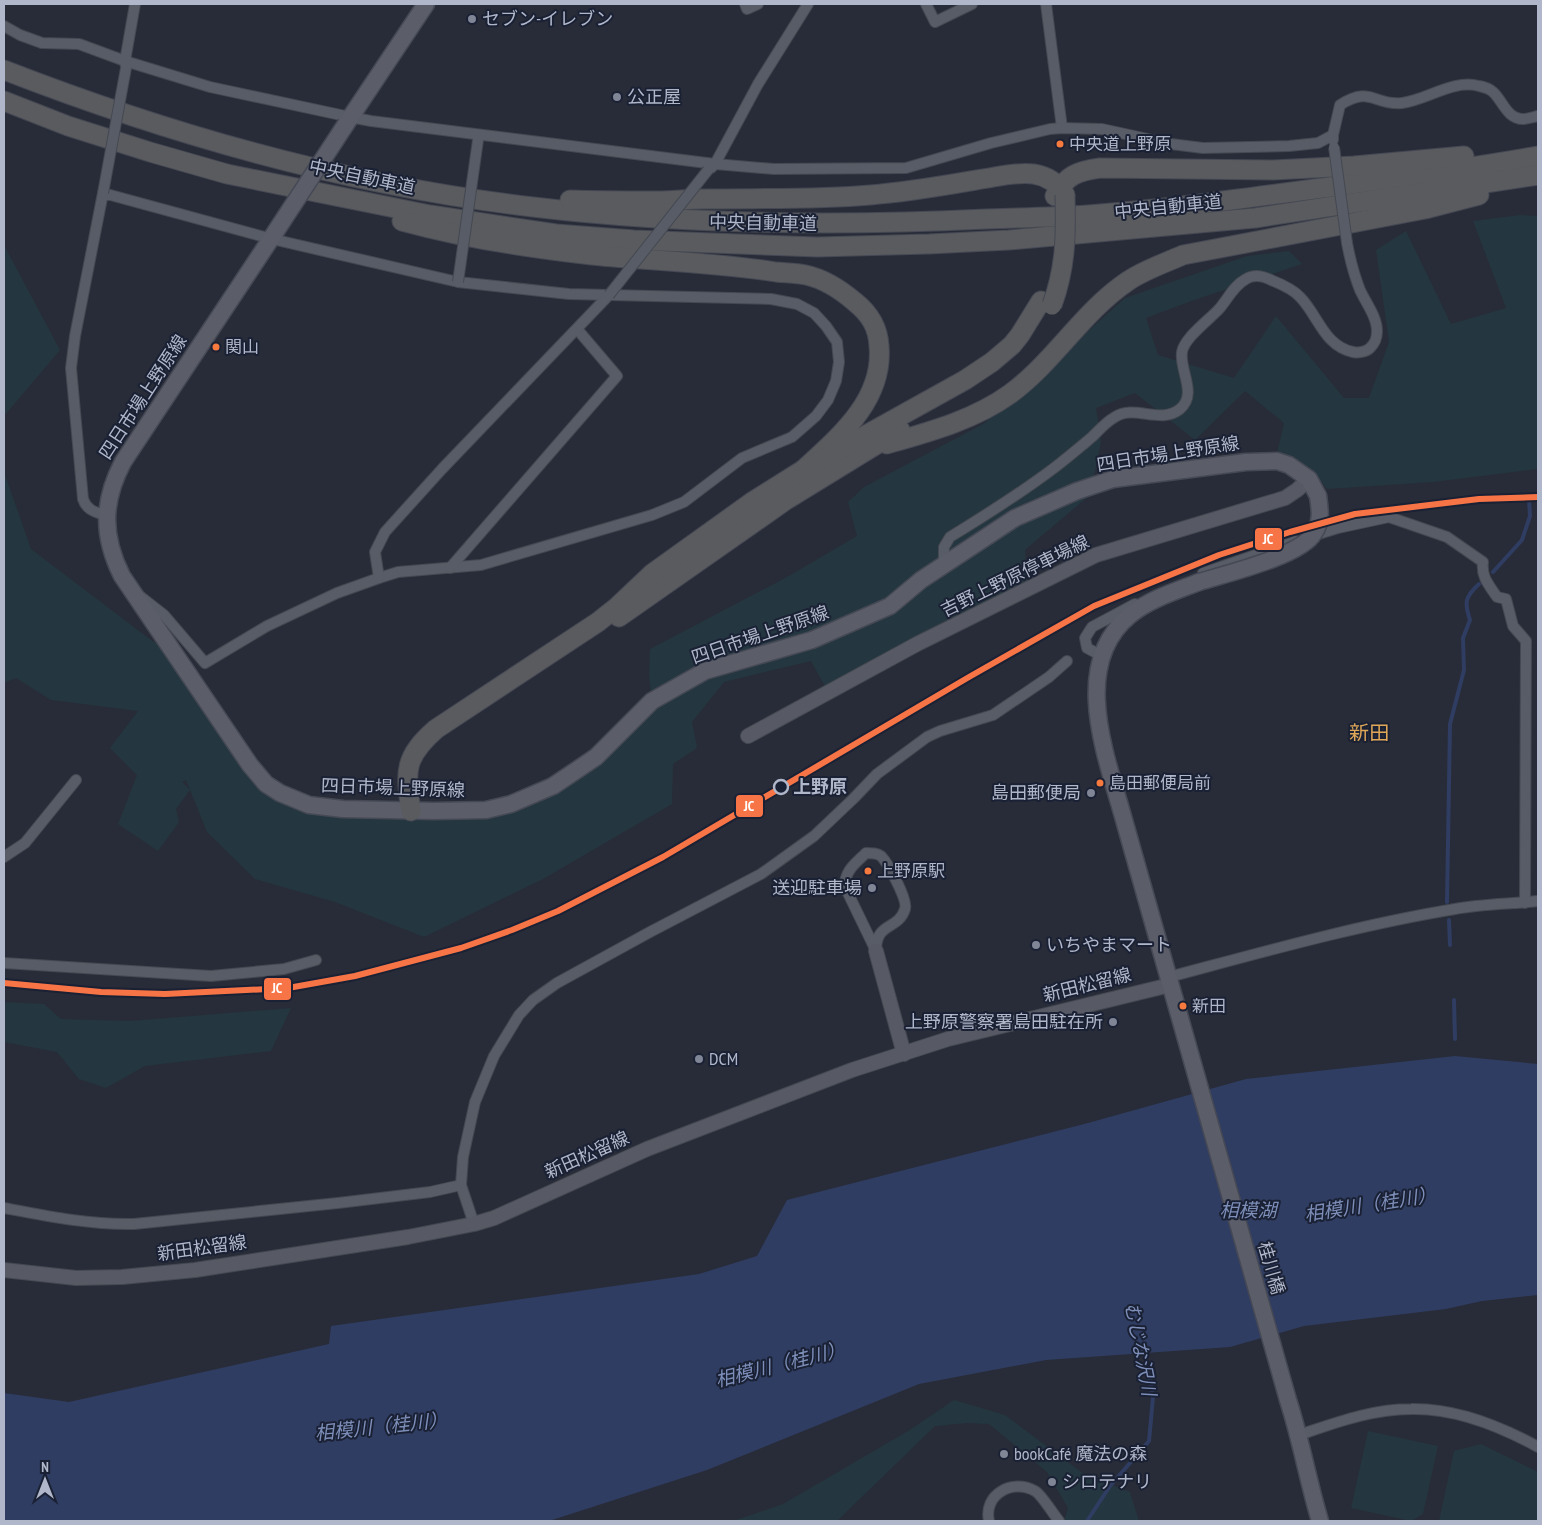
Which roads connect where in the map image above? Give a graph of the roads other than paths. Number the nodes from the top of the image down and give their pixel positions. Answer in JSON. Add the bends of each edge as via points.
{"nodes":[{"id":1,"x":136,"y":4,"type":"edge"},
{"id":2,"x":426,"y":4,"type":"edge"},
{"id":3,"x":745,"y":4,"type":"edge"},
{"id":4,"x":758,"y":4,"type":"edge"},
{"id":5,"x":808,"y":4,"type":"edge"},
{"id":6,"x":926,"y":4,"type":"edge"},
{"id":7,"x":972,"y":4,"type":"edge"},
{"id":8,"x":1046,"y":4,"type":"edge"},
{"id":9,"x":4,"y":26,"type":"edge"},
{"id":10,"x":125,"y":65,"type":"junction"},
{"id":11,"x":4,"y":70,"type":"edge"},
{"id":12,"x":4,"y":101,"type":"edge"},
{"id":13,"x":1538,"y":116,"type":"edge"},
{"id":14,"x":348,"y":120,"type":"junction"},
{"id":15,"x":1062,"y":128,"type":"junction"},
{"id":16,"x":1333,"y":135,"type":"junction"},
{"id":17,"x":479,"y":137,"type":"junction"},
{"id":18,"x":1538,"y":146,"type":"edge"},
{"id":19,"x":1538,"y":156,"type":"edge"},
{"id":20,"x":712,"y":167,"type":"junction"},
{"id":21,"x":227,"y":174,"type":"junction"},
{"id":22,"x":1538,"y":175,"type":"edge"},
{"id":23,"x":1538,"y":180,"type":"edge"},
{"id":24,"x":103,"y":193,"type":"junction"},
{"id":25,"x":1060,"y":193,"type":"junction"},
{"id":26,"x":446,"y":194,"type":"junction"},
{"id":27,"x":274,"y":235,"type":"junction"},
{"id":28,"x":458,"y":282,"type":"junction"},
{"id":29,"x":609,"y":295,"type":"junction"},
{"id":30,"x":1047,"y":303,"type":"junction"},
{"id":31,"x":577,"y":329,"type":"junction"},
{"id":32,"x":864,"y":452,"type":"junction"},
{"id":33,"x":803,"y":470,"type":"junction"},
{"id":34,"x":1309,"y":479,"type":"junction"},
{"id":35,"x":107,"y":516,"type":"junction"},
{"id":36,"x":944,"y":565,"type":"junction"},
{"id":37,"x":450,"y":568,"type":"junction"},
{"id":38,"x":379,"y":578,"type":"junction"},
{"id":39,"x":131,"y":588,"type":"junction"},
{"id":40,"x":1102,"y":656,"type":"junction"},
{"id":41,"x":1067,"y":661,"type":"dead end"},
{"id":42,"x":748,"y":736,"type":"dead end"},
{"id":43,"x":76,"y":780,"type":"dead end"},
{"id":44,"x":411,"y":811,"type":"junction"},
{"id":45,"x":4,"y":857,"type":"edge"},
{"id":46,"x":1538,"y":901,"type":"edge"},
{"id":47,"x":1525,"y":903,"type":"junction"},
{"id":48,"x":876,"y":951,"type":"junction"},
{"id":49,"x":316,"y":960,"type":"dead end"},
{"id":50,"x":4,"y":963,"type":"edge"},
{"id":51,"x":1170,"y":981,"type":"junction"},
{"id":52,"x":1184,"y":1032,"type":"joint"},
{"id":53,"x":904,"y":1054,"type":"junction"},
{"id":54,"x":461,"y":1185,"type":"junction"},
{"id":55,"x":4,"y":1208,"type":"edge"},
{"id":56,"x":474,"y":1224,"type":"junction"},
{"id":57,"x":4,"y":1270,"type":"edge"},
{"id":58,"x":1299,"y":1435,"type":"junction"},
{"id":59,"x":1538,"y":1447,"type":"edge"},
{"id":60,"x":989,"y":1521,"type":"edge"},
{"id":61,"x":1059,"y":1521,"type":"edge"},
{"id":62,"x":1320,"y":1521,"type":"edge"}],
"edges":[{"from":1,"to":10,"type":"street"},
{"from":2,"to":14,"type":"main road","name":"四日市場上野原線"},
{"from":3,"to":4,"type":"street","via":[[747,9]]},
{"from":5,"to":20,"type":"street"},
{"from":6,"to":7,"type":"street","via":[[935,22]]},
{"from":8,"to":15,"type":"street"},
{"from":9,"to":10,"type":"street","via":[[42,42],[79,44]]},
{"from":10,"to":14,"type":"street"},
{"from":10,"to":24,"type":"street","bridge":true},
{"from":11,"to":26,"type":"highway","name":"中央自動車道","via":[[172,130],[264,156]]},
{"from":12,"to":21,"type":"highway","name":"中央自動車道","via":[[68,126]]},
{"from":13,"to":16,"type":"street","via":[[1522,119],[1511,115],[1493,92],[1471,84],[1402,103],[1366,95],[1350,98],[1340,105]]},
{"from":14,"to":17,"type":"street"},
{"from":14,"to":27,"type":"main road","name":"四日市場上野原線","bridge":true},
{"from":15,"to":16,"type":"street","via":[[1102,129],[1203,148],[1289,146],[1318,142]]},
{"from":15,"to":20,"type":"street","via":[[991,143],[906,168]]},
{"from":16,"to":36,"type":"street","bridge":true,"via":[[1347,243],[1360,288],[1375,320],[1376,342],[1368,350],[1357,353],[1343,350],[1331,341],[1294,291],[1260,276],[1247,277],[1236,285],[1182,350],[1188,388],[1180,408],[1156,416],[1134,411],[1114,417],[1027,488],[950,537],[944,547]]},
{"from":17,"to":20,"type":"street"},
{"from":17,"to":28,"type":"street","bridge":true},
{"from":18,"to":25,"type":"highway","via":[[1354,166],[1273,170],[1100,168],[1066,179]]},
{"from":19,"to":26,"type":"highway","name":"中央自動車道","via":[[1240,200],[1087,215],[913,222],[685,221],[530,207]]},
{"from":20,"to":29,"type":"street","bridge":true},
{"from":21,"to":22,"type":"highway","name":"中央自動車道","via":[[430,215],[556,234],[817,247],[1009,240],[1255,218]]},
{"from":21,"to":33,"type":"highway","via":[[427,228],[516,245],[745,267],[806,275],[828,283],[858,304],[874,323],[879,343],[879,370],[858,414],[843,433]]},
{"from":23,"to":32,"type":"highway","via":[[1425,209],[1183,255],[1129,280],[1116,290],[1095,308],[1051,357],[1010,394],[991,406],[956,422]]},
{"from":24,"to":27,"type":"street"},
{"from":24,"to":35,"type":"street","via":[[71,368],[83,499],[91,510]]},
{"from":25,"to":26,"type":"highway","via":[[1052,180],[1026,173],[916,191],[822,198],[556,200]]},
{"from":25,"to":30,"type":"highway","bridge":true,"via":[[1066,226],[1064,262],[1061,278]]},
{"from":27,"to":28,"type":"street"},
{"from":27,"to":35,"type":"main road","name":"四日市場上野原線","via":[[123,462],[108,496]]},
{"from":28,"to":29,"type":"street"},
{"from":29,"to":31,"type":"street"},
{"from":29,"to":37,"type":"street","via":[[771,299],[797,304],[814,314],[837,342],[839,362],[828,400],[816,416],[792,437],[742,458],[684,502],[575,539],[481,565]]},
{"from":30,"to":32,"type":"highway","via":[[1036,332],[994,375]]},
{"from":30,"to":33,"type":"highway","via":[[1012,344],[979,371]]},
{"from":31,"to":37,"type":"street","via":[[617,376]]},
{"from":31,"to":38,"type":"street","via":[[385,532],[376,552]]},
{"from":32,"to":44,"type":"highway","via":[[786,500],[439,738],[420,760]]},
{"from":33,"to":44,"type":"highway","via":[[653,573],[578,637],[436,729],[410,758],[407,781]]},
{"from":34,"to":36,"type":"main road","name":"四日市場上野原線","via":[[1289,465],[1276,461],[1113,479],[1076,491],[1015,518]]},
{"from":34,"to":40,"type":"main road","name":"四日市場上野原線","bridge":true,"via":[[1318,496],[1320,521],[1314,534],[1300,547],[1146,604],[1120,624]]},
{"from":34,"to":42,"type":"main road","name":"吉野上野原停車場線","via":[[1285,498],[1096,555],[917,644]]},
{"from":35,"to":39,"type":"main road","name":"四日市場上野原線","via":[[114,560]]},
{"from":36,"to":44,"type":"main road","name":"四日市場上野原線","via":[[920,580],[890,606],[862,620],[812,640],[705,671],[652,702],[596,757],[553,786],[511,804],[486,810]]},
{"from":37,"to":38,"type":"street","via":[[398,572]]},
{"from":38,"to":39,"type":"street","via":[[267,626],[205,664],[164,615]]},
{"from":39,"to":44,"type":"main road","name":"四日市場上野原線","via":[[266,784],[309,806]]},
{"from":40,"to":47,"type":"street","via":[[1087,648],[1085,638],[1092,627],[1168,586],[1243,559],[1338,528],[1389,517],[1447,538],[1483,562],[1481,572],[1497,597],[1506,599],[1513,626],[1526,641]]},
{"from":40,"to":51,"type":"main road","name":"四日市場上野原線","via":[[1097,677],[1097,712]]},
{"from":41,"to":54,"type":"street","via":[[993,715],[927,737],[877,774],[814,836],[761,874],[557,983],[533,1000],[519,1014],[482,1082],[475,1102]]},
{"from":43,"to":45,"type":"street","via":[[26,843]]},
{"from":46,"to":47,"type":"street"},
{"from":47,"to":51,"type":"street","via":[[1456,909],[1384,923],[1269,950]]},
{"from":48,"to":48,"type":"street","via":[[845,887],[852,866],[866,853],[882,857],[906,907],[900,918],[880,932]]},
{"from":48,"to":53,"type":"main road"},
{"from":49,"to":50,"type":"street","via":[[284,969],[211,976]]},
{"from":51,"to":52,"type":"main road","name":"四日市場上野原線"},
{"from":51,"to":53,"type":"main road","name":"新田松留線","via":[[948,1039]]},
{"from":52,"to":58,"type":"main road","name":"桂川橋"},
{"from":53,"to":56,"type":"main road","name":"新田松留線","via":[[852,1070],[647,1149]]},
{"from":54,"to":55,"type":"street","via":[[338,1203],[134,1224],[108,1224]]},
{"from":54,"to":56,"type":"street"},
{"from":56,"to":57,"type":"main road","name":"新田松留線","via":[[195,1270],[76,1278]]},
{"from":58,"to":59,"type":"street","via":[[1373,1413],[1410,1409],[1464,1416],[1495,1426]]},
{"from":58,"to":62,"type":"main road"},
{"from":60,"to":61,"type":"street","via":[[990,1504],[997,1492],[1010,1487],[1024,1487],[1036,1491]]}]}
